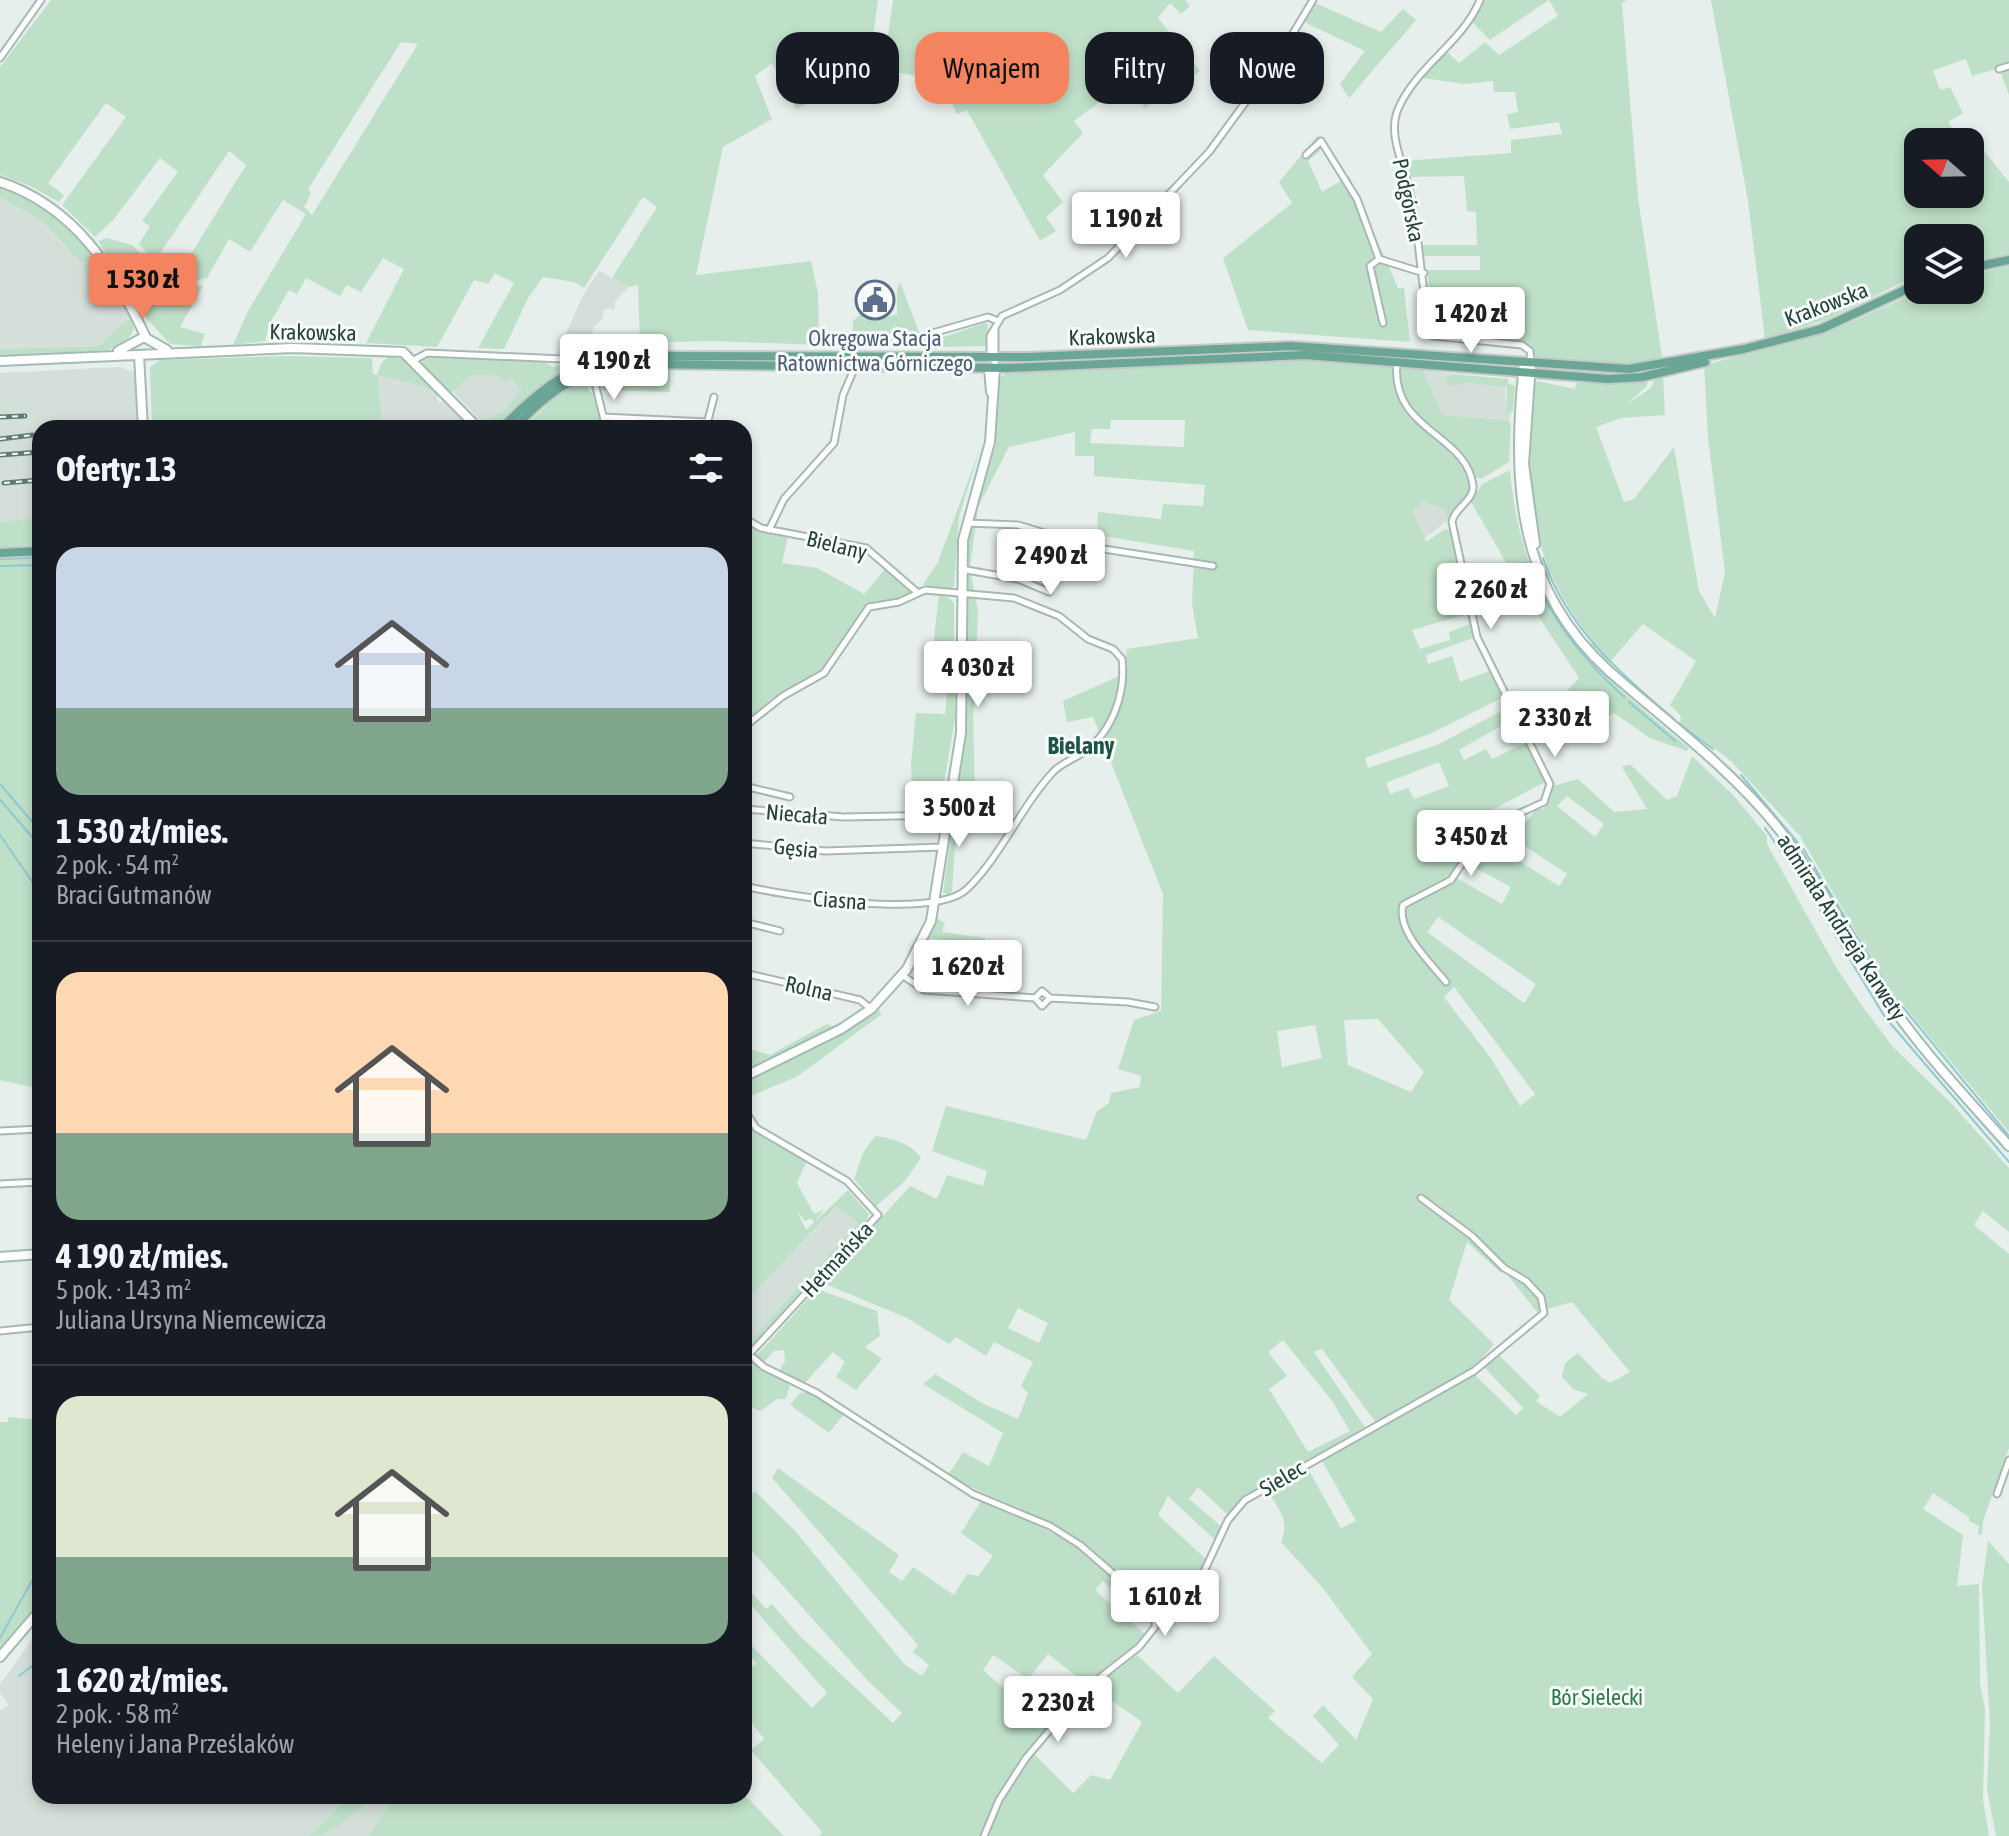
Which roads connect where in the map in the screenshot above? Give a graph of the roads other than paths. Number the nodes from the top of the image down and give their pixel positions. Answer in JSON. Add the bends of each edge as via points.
{"nodes":[{"id":1,"x":41,"y":0,"type":"edge"},
{"id":2,"x":1313,"y":0,"type":"edge"},
{"id":3,"x":1480,"y":0,"type":"edge"},
{"id":4,"x":0,"y":58,"type":"edge"},
{"id":5,"x":2009,"y":66,"type":"edge"},
{"id":6,"x":1999,"y":69,"type":"dead end"},
{"id":7,"x":1306,"y":155,"type":"dead end"},
{"id":8,"x":0,"y":182,"type":"edge"},
{"id":9,"x":1379,"y":259,"type":"junction"},
{"id":10,"x":2009,"y":260,"type":"edge"},
{"id":11,"x":1984,"y":265,"type":"edge"},
{"id":12,"x":1424,"y":273,"type":"junction"},
{"id":13,"x":1904,"y":291,"type":"edge"},
{"id":14,"x":998,"y":321,"type":"junction"},
{"id":15,"x":1383,"y":323,"type":"dead end"},
{"id":16,"x":905,"y":341,"type":"dead end"},
{"id":17,"x":143,"y":348,"type":"junction"},
{"id":18,"x":1744,"y":349,"type":"junction"},
{"id":19,"x":993,"y":357,"type":"junction"},
{"id":20,"x":562,"y":359,"type":"dead end"},
{"id":21,"x":414,"y":360,"type":"junction"},
{"id":22,"x":0,"y":361,"type":"edge"},
{"id":23,"x":1397,"y":363,"type":"junction"},
{"id":24,"x":1528,"y":363,"type":"junction"},
{"id":25,"x":855,"y":367,"type":"junction"},
{"id":26,"x":992,"y":368,"type":"junction"},
{"id":27,"x":1506,"y":372,"type":"junction"},
{"id":28,"x":1526,"y":374,"type":"junction"},
{"id":29,"x":595,"y":383,"type":"dead end"},
{"id":30,"x":1522,"y":386,"type":"junction"},
{"id":31,"x":714,"y":397,"type":"dead end"},
{"id":32,"x":603,"y":417,"type":"junction"},
{"id":33,"x":143,"y":420,"type":"edge"},
{"id":34,"x":470,"y":420,"type":"edge"},
{"id":35,"x":511,"y":420,"type":"edge"},
{"id":36,"x":523,"y":420,"type":"edge"},
{"id":37,"x":604,"y":420,"type":"edge"},
{"id":38,"x":642,"y":420,"type":"edge"},
{"id":39,"x":708,"y":420,"type":"edge"},
{"id":40,"x":752,"y":522,"type":"edge"},
{"id":41,"x":966,"y":523,"type":"junction"},
{"id":42,"x":769,"y":530,"type":"junction"},
{"id":43,"x":32,"y":551,"type":"edge"},
{"id":44,"x":0,"y":553,"type":"edge"},
{"id":45,"x":1213,"y":566,"type":"dead end"},
{"id":46,"x":961,"y":569,"type":"junction"},
{"id":47,"x":1542,"y":572,"type":"junction"},
{"id":48,"x":1049,"y":592,"type":"dead end"},
{"id":49,"x":918,"y":593,"type":"junction"},
{"id":50,"x":961,"y":595,"type":"junction"},
{"id":51,"x":752,"y":721,"type":"edge"},
{"id":52,"x":752,"y":788,"type":"edge"},
{"id":53,"x":790,"y":797,"type":"dead end"},
{"id":54,"x":752,"y":810,"type":"edge"},
{"id":55,"x":947,"y":811,"type":"junction"},
{"id":56,"x":752,"y":844,"type":"edge"},
{"id":57,"x":943,"y":847,"type":"junction"},
{"id":58,"x":752,"y":887,"type":"edge"},
{"id":59,"x":936,"y":900,"type":"junction"},
{"id":60,"x":752,"y":924,"type":"edge"},
{"id":61,"x":780,"y":931,"type":"dead end"},
{"id":62,"x":752,"y":975,"type":"edge"},
{"id":63,"x":902,"y":975,"type":"junction"},
{"id":64,"x":1446,"y":982,"type":"dead end"},
{"id":65,"x":1035,"y":998,"type":"junction"},
{"id":66,"x":1050,"y":998,"type":"junction"},
{"id":67,"x":1155,"y":1007,"type":"dead end"},
{"id":68,"x":871,"y":1009,"type":"junction"},
{"id":69,"x":752,"y":1073,"type":"edge"},
{"id":70,"x":752,"y":1122,"type":"edge"},
{"id":71,"x":32,"y":1129,"type":"edge"},
{"id":72,"x":0,"y":1131,"type":"edge"},
{"id":73,"x":2009,"y":1146,"type":"edge"},
{"id":74,"x":32,"y":1182,"type":"edge"},
{"id":75,"x":0,"y":1184,"type":"edge"},
{"id":76,"x":1421,"y":1198,"type":"dead end"},
{"id":77,"x":32,"y":1255,"type":"edge"},
{"id":78,"x":0,"y":1257,"type":"edge"},
{"id":79,"x":32,"y":1328,"type":"edge"},
{"id":80,"x":0,"y":1331,"type":"edge"},
{"id":81,"x":752,"y":1351,"type":"edge"},
{"id":82,"x":752,"y":1357,"type":"edge"},
{"id":83,"x":2009,"y":1460,"type":"edge"},
{"id":84,"x":1997,"y":1494,"type":"dead end"},
{"id":85,"x":1155,"y":1610,"type":"junction"},
{"id":86,"x":32,"y":1619,"type":"edge"},
{"id":87,"x":0,"y":1657,"type":"edge"},
{"id":88,"x":984,"y":1836,"type":"edge"}],
"edges":[{"from":1,"to":4,"type":"street"},
{"from":2,"to":14,"type":"street","via":[[1235,120],[1108,258]]},
{"from":3,"to":12,"type":"street","name":"Podgórska","via":[[1469,23],[1404,97],[1395,119]]},
{"from":5,"to":6,"type":"street"},
{"from":7,"to":9,"type":"street","via":[[1321,141],[1357,199]]},
{"from":8,"to":17,"type":"street","via":[[39,198],[76,227],[136,315]]},
{"from":9,"to":12,"type":"street"},
{"from":9,"to":15,"type":"street","via":[[1370,266]]},
{"from":10,"to":11,"type":"main road"},
{"from":12,"to":24,"type":"street","name":"Podgórska","via":[[1433,336],[1524,346]]},
{"from":13,"to":18,"type":"main road","name":"Krakowska","via":[[1836,323]]},
{"from":14,"to":16,"type":"street","via":[[984,318]]},
{"from":14,"to":19,"type":"street"},
{"from":17,"to":21,"type":"street","name":"Krakowska","via":[[402,352]]},
{"from":17,"to":22,"type":"street","via":[[111,355]]},
{"from":17,"to":33,"type":"street"},
{"from":18,"to":24,"type":"main road","name":"Krakowska","via":[[1629,369]]},
{"from":18,"to":28,"type":"main road","name":"Krakowska","via":[[1632,379]]},
{"from":19,"to":24,"type":"main road","name":"Krakowska","via":[[1291,346]]},
{"from":19,"to":26,"type":"street"},
{"from":19,"to":35,"type":"main road","name":"Krakowska","via":[[610,358],[554,380]]},
{"from":20,"to":21,"type":"street","via":[[424,353]]},
{"from":21,"to":34,"type":"street"},
{"from":23,"to":26,"type":"main road","name":"Krakowska","via":[[1288,355]]},
{"from":23,"to":27,"type":"main road","name":"Krakowska"},
{"from":23,"to":64,"type":"street","via":[[1396,383],[1405,406],[1444,441],[1465,468],[1473,489],[1452,520],[1472,620],[1543,766],[1550,791],[1538,806],[1485,829],[1451,880],[1403,905],[1407,929]]},
{"from":24,"to":28,"type":"street","name":"admirała Andrzeja Karwety"},
{"from":25,"to":26,"type":"main road","name":"Krakowska"},
{"from":25,"to":36,"type":"main road","name":"Krakowska","via":[[610,367],[559,386]]},
{"from":25,"to":42,"type":"street","via":[[843,395],[834,443],[784,499]]},
{"from":26,"to":41,"type":"street","via":[[990,442]]},
{"from":27,"to":28,"type":"main road","name":"Krakowska"},
{"from":27,"to":30,"type":"street"},
{"from":28,"to":30,"type":"street","name":"admirała Andrzeja Karwety"},
{"from":28,"to":47,"type":"street","name":"admirała Andrzeja Karwety","via":[[1524,464]]},
{"from":29,"to":32,"type":"street"},
{"from":30,"to":47,"type":"street","name":"admirała Andrzeja Karwety","via":[[1518,488],[1525,530]]},
{"from":31,"to":39,"type":"street"},
{"from":32,"to":37,"type":"street"},
{"from":32,"to":38,"type":"street"},
{"from":40,"to":42,"type":"street","name":"Bielany"},
{"from":41,"to":45,"type":"street","via":[[1018,525],[1091,547]]},
{"from":41,"to":46,"type":"street"},
{"from":42,"to":49,"type":"street","name":"Bielany","via":[[866,548]]},
{"from":43,"to":44,"type":"main road"},
{"from":46,"to":48,"type":"street","via":[[1018,579]]},
{"from":46,"to":50,"type":"street"},
{"from":47,"to":73,"type":"street","name":"admirała Andrzeja Karwety","via":[[1590,651],[1713,759],[1775,824],[1912,1034]]},
{"from":49,"to":50,"type":"street"},
{"from":49,"to":51,"type":"street","via":[[869,607],[824,673]]},
{"from":50,"to":55,"type":"street","via":[[962,720]]},
{"from":50,"to":59,"type":"street","via":[[1027,601],[1122,659],[1117,708],[1095,743],[1051,775],[965,890],[957,897]]},
{"from":52,"to":53,"type":"street"},
{"from":54,"to":55,"type":"street","name":"Niecała","via":[[844,817]]},
{"from":55,"to":57,"type":"street"},
{"from":56,"to":57,"type":"street","name":"Gęsia","via":[[825,851]]},
{"from":57,"to":59,"type":"street"},
{"from":58,"to":59,"type":"street","name":"Ciasna","via":[[823,900]]},
{"from":59,"to":63,"type":"street","via":[[924,938]]},
{"from":60,"to":61,"type":"street"},
{"from":62,"to":68,"type":"street","name":"Rolna","via":[[860,1000]]},
{"from":63,"to":65,"type":"street","via":[[924,990]]},
{"from":63,"to":68,"type":"street"},
{"from":65,"to":66,"type":"street","via":[[1042,991]]},
{"from":65,"to":66,"type":"street","via":[[1042,1006]]},
{"from":66,"to":67,"type":"street"},
{"from":68,"to":69,"type":"street"},
{"from":70,"to":81,"type":"street","name":"Hetmańska","via":[[847,1181],[878,1215]]},
{"from":71,"to":72,"type":"street"},
{"from":74,"to":75,"type":"street"},
{"from":76,"to":85,"type":"street","name":"Sielec","via":[[1526,1281],[1541,1297],[1544,1313],[1474,1371],[1245,1500],[1228,1520],[1201,1578],[1170,1609]]},
{"from":77,"to":78,"type":"street"},
{"from":79,"to":80,"type":"street"},
{"from":82,"to":85,"type":"street","via":[[973,1494],[1050,1526]]},
{"from":83,"to":84,"type":"street"},
{"from":85,"to":88,"type":"street","via":[[1155,1627],[1139,1647],[1083,1691],[1026,1758]]},
{"from":86,"to":87,"type":"street"}]}
